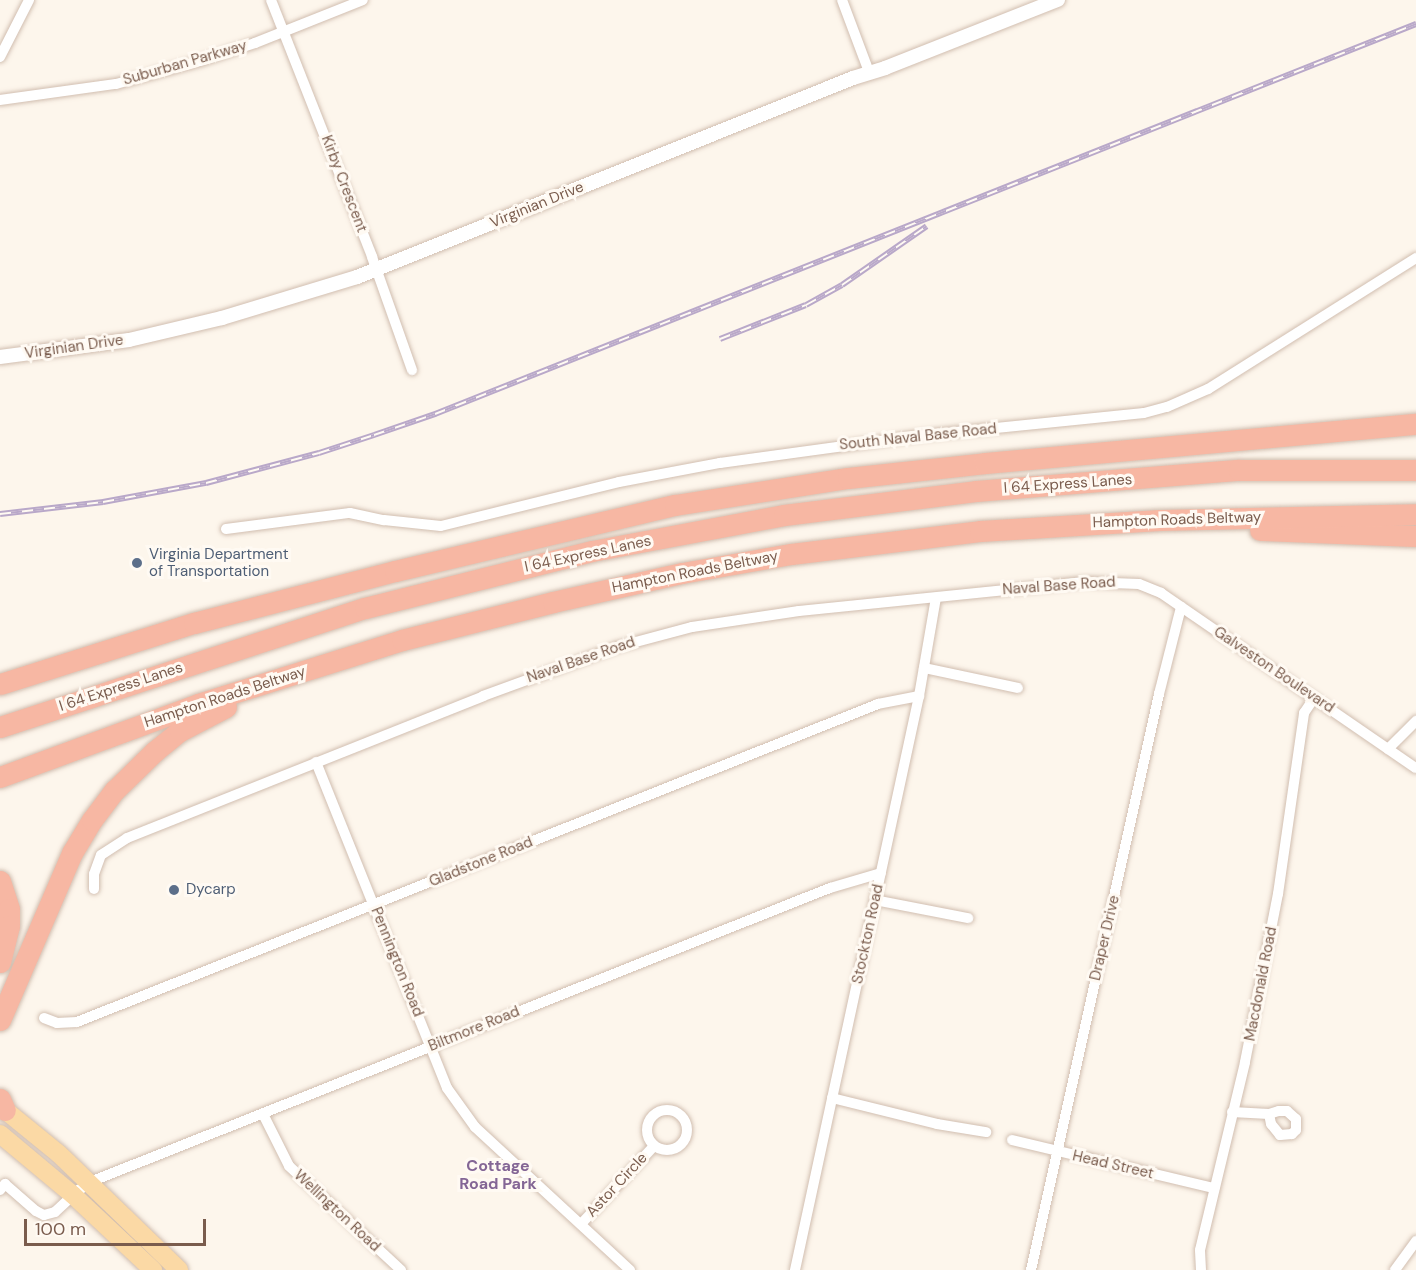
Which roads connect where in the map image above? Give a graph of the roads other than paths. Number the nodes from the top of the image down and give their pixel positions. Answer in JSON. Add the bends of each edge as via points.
{"nodes":[{"id":1,"x":29,"y":0,"type":"edge"},
{"id":2,"x":271,"y":0,"type":"edge"},
{"id":3,"x":363,"y":0,"type":"edge"},
{"id":4,"x":842,"y":0,"type":"edge"},
{"id":5,"x":1058,"y":0,"type":"edge"},
{"id":6,"x":284,"y":32,"type":"junction"},
{"id":7,"x":0,"y":57,"type":"edge"},
{"id":8,"x":869,"y":72,"type":"junction"},
{"id":9,"x":0,"y":100,"type":"edge"},
{"id":10,"x":1416,"y":258,"type":"edge"},
{"id":11,"x":376,"y":269,"type":"junction"},
{"id":12,"x":0,"y":357,"type":"edge"},
{"id":13,"x":412,"y":370,"type":"dead end"},
{"id":14,"x":1416,"y":422,"type":"edge"},
{"id":15,"x":1416,"y":470,"type":"edge"},
{"id":16,"x":1196,"y":475,"type":"junction"},
{"id":17,"x":1416,"y":476,"type":"edge"},
{"id":18,"x":1415,"y":514,"type":"edge"},
{"id":19,"x":226,"y":529,"type":"dead end"},
{"id":20,"x":1416,"y":536,"type":"edge"},
{"id":21,"x":891,"y":541,"type":"junction"},
{"id":22,"x":395,"y":571,"type":"junction"},
{"id":23,"x":1128,"y":582,"type":"joint"},
{"id":24,"x":936,"y":598,"type":"junction"},
{"id":25,"x":1181,"y":607,"type":"junction"},
{"id":26,"x":353,"y":655,"type":"junction"},
{"id":27,"x":924,"y":668,"type":"junction"},
{"id":28,"x":0,"y":671,"type":"edge"},
{"id":29,"x":0,"y":684,"type":"edge"},
{"id":30,"x":1018,"y":688,"type":"dead end"},
{"id":31,"x":919,"y":696,"type":"junction"},
{"id":32,"x":1314,"y":698,"type":"junction"},
{"id":33,"x":1416,"y":721,"type":"edge"},
{"id":34,"x":0,"y":727,"type":"edge"},
{"id":35,"x":1388,"y":749,"type":"junction"},
{"id":36,"x":316,"y":762,"type":"junction"},
{"id":37,"x":1416,"y":768,"type":"edge"},
{"id":38,"x":0,"y":777,"type":"edge"},
{"id":39,"x":881,"y":873,"type":"junction"},
{"id":40,"x":0,"y":882,"type":"edge"},
{"id":41,"x":94,"y":889,"type":"dead end"},
{"id":42,"x":875,"y":900,"type":"junction"},
{"id":43,"x":374,"y":905,"type":"junction"},
{"id":44,"x":968,"y":918,"type":"dead end"},
{"id":45,"x":0,"y":962,"type":"edge"},
{"id":46,"x":2,"y":1011,"type":"edge"},
{"id":47,"x":44,"y":1018,"type":"dead end"},
{"id":48,"x":430,"y":1047,"type":"junction"},
{"id":49,"x":832,"y":1098,"type":"junction"},
{"id":50,"x":2,"y":1105,"type":"edge"},
{"id":51,"x":1232,"y":1112,"type":"junction"},
{"id":52,"x":263,"y":1114,"type":"junction"},
{"id":53,"x":1269,"y":1114,"type":"dead end"},
{"id":54,"x":986,"y":1132,"type":"dead end"},
{"id":55,"x":0,"y":1134,"type":"edge"},
{"id":56,"x":1012,"y":1140,"type":"dead end"},
{"id":57,"x":654,"y":1146,"type":"dead end"},
{"id":58,"x":1058,"y":1153,"type":"junction"},
{"id":59,"x":89,"y":1182,"type":"junction"},
{"id":60,"x":1214,"y":1188,"type":"junction"},
{"id":61,"x":0,"y":1190,"type":"edge"},
{"id":62,"x":73,"y":1195,"type":"junction"},
{"id":63,"x":581,"y":1224,"type":"junction"},
{"id":64,"x":1416,"y":1241,"type":"edge"},
{"id":65,"x":153,"y":1270,"type":"edge"},
{"id":66,"x":179,"y":1270,"type":"edge"},
{"id":67,"x":401,"y":1270,"type":"edge"},
{"id":68,"x":630,"y":1270,"type":"edge"},
{"id":69,"x":795,"y":1270,"type":"edge"},
{"id":70,"x":1031,"y":1270,"type":"edge"},
{"id":71,"x":1201,"y":1270,"type":"edge"},
{"id":72,"x":1395,"y":1270,"type":"edge"}],
"edges":[{"from":1,"to":7,"type":"street"},
{"from":2,"to":6,"type":"street","name":"Kirby Crescent"},
{"from":3,"to":6,"type":"street","name":"Suburban Parkway"},
{"from":4,"to":8,"type":"street"},
{"from":5,"to":8,"type":"street","name":"Virginian Drive"},
{"from":6,"to":9,"type":"street","name":"Suburban Parkway","via":[[116,84]]},
{"from":6,"to":11,"type":"street","name":"Kirby Crescent"},
{"from":8,"to":11,"type":"street","name":"Virginian Drive"},
{"from":10,"to":19,"type":"street","name":"South Naval Base Road","via":[[1208,390],[1152,411],[917,436],[720,463],[619,482],[441,526],[350,513]]},
{"from":11,"to":12,"type":"street","name":"Virginian Drive","via":[[222,318],[129,339]]},
{"from":11,"to":13,"type":"street","name":"Kirby Crescent"},
{"from":14,"to":22,"type":"highway","via":[[848,478],[675,505]]},
{"from":15,"to":16,"type":"highway","via":[[1239,470]]},
{"from":16,"to":17,"type":"highway"},
{"from":16,"to":34,"type":"highway","name":"I 64 Express Lanes","via":[[882,502],[784,515],[592,551],[365,608]]},
{"from":18,"to":21,"type":"highway","name":"Hampton Roads Beltway","via":[[1070,524]]},
{"from":20,"to":21,"type":"highway","via":[[1225,529],[982,541]]},
{"from":21,"to":26,"type":"highway","name":"Hampton Roads Beltway","via":[[790,554],[639,582],[445,628]]},
{"from":22,"to":28,"type":"highway","via":[[345,574],[168,619]]},
{"from":22,"to":29,"type":"highway","via":[[194,623]]},
{"from":23,"to":24,"type":"street","name":"Naval Base Road","via":[[1085,582]]},
{"from":23,"to":25,"type":"street","name":"Galveston Boulevard","via":[[1150,588]]},
{"from":24,"to":27,"type":"street","name":"Stockton Road"},
{"from":24,"to":36,"type":"street","name":"Naval Base Road","via":[[799,610],[650,637],[525,680]]},
{"from":25,"to":32,"type":"street","name":"Galveston Boulevard"},
{"from":25,"to":58,"type":"street","name":"Draper Drive"},
{"from":26,"to":38,"type":"highway","name":"Hampton Roads Beltway","via":[[198,704]]},
{"from":26,"to":46,"type":"highway","via":[[209,713],[137,766],[78,841]]},
{"from":27,"to":30,"type":"street"},
{"from":27,"to":31,"type":"street","name":"Stockton Road"},
{"from":31,"to":39,"type":"street","name":"Stockton Road"},
{"from":31,"to":43,"type":"street","name":"Gladstone Road","via":[[878,704]]},
{"from":32,"to":35,"type":"street","name":"Galveston Boulevard"},
{"from":32,"to":51,"type":"street","name":"Macdonald Road","via":[[1304,713],[1278,894]]},
{"from":33,"to":35,"type":"street"},
{"from":35,"to":37,"type":"street","name":"Galveston Boulevard"},
{"from":36,"to":41,"type":"street","name":"Naval Base Road","via":[[107,848],[96,864]]},
{"from":36,"to":43,"type":"street","name":"Pennington Road"},
{"from":39,"to":42,"type":"street","name":"Stockton Road"},
{"from":39,"to":48,"type":"street","name":"Biltmore Road","via":[[830,888]]},
{"from":40,"to":45,"type":"highway","via":[[9,909]]},
{"from":42,"to":44,"type":"street"},
{"from":42,"to":49,"type":"street","name":"Stockton Road"},
{"from":43,"to":47,"type":"street","name":"Gladstone Road","via":[[77,1022],[57,1023]]},
{"from":43,"to":48,"type":"street","name":"Pennington Road"},
{"from":48,"to":52,"type":"street","name":"Biltmore Road"},
{"from":48,"to":63,"type":"street","name":"Pennington Road","via":[[447,1088],[475,1127]]},
{"from":49,"to":54,"type":"street"},
{"from":49,"to":69,"type":"street","name":"Stockton Road"},
{"from":50,"to":59,"type":"main road"},
{"from":51,"to":53,"type":"street"},
{"from":51,"to":60,"type":"street","name":"Macdonald Road"},
{"from":52,"to":59,"type":"street","name":"Biltmore Road"},
{"from":52,"to":67,"type":"street","name":"Wellington Road","via":[[289,1166]]},
{"from":55,"to":62,"type":"main road"},
{"from":56,"to":58,"type":"street","name":"Head Street"},
{"from":57,"to":63,"type":"street","name":"Astor Circle"},
{"from":58,"to":60,"type":"street","name":"Head Street"},
{"from":58,"to":70,"type":"street","name":"Draper Drive"},
{"from":59,"to":62,"type":"street","name":"Biltmore Road"},
{"from":59,"to":66,"type":"main road"},
{"from":60,"to":71,"type":"street","name":"Macdonald Road","via":[[1200,1250]]},
{"from":61,"to":62,"type":"street","name":"Biltmore Road","via":[[5,1184],[44,1215],[63,1207]]},
{"from":62,"to":65,"type":"main road"},
{"from":63,"to":68,"type":"street","name":"Pennington Road"},
{"from":64,"to":72,"type":"street"}]}
